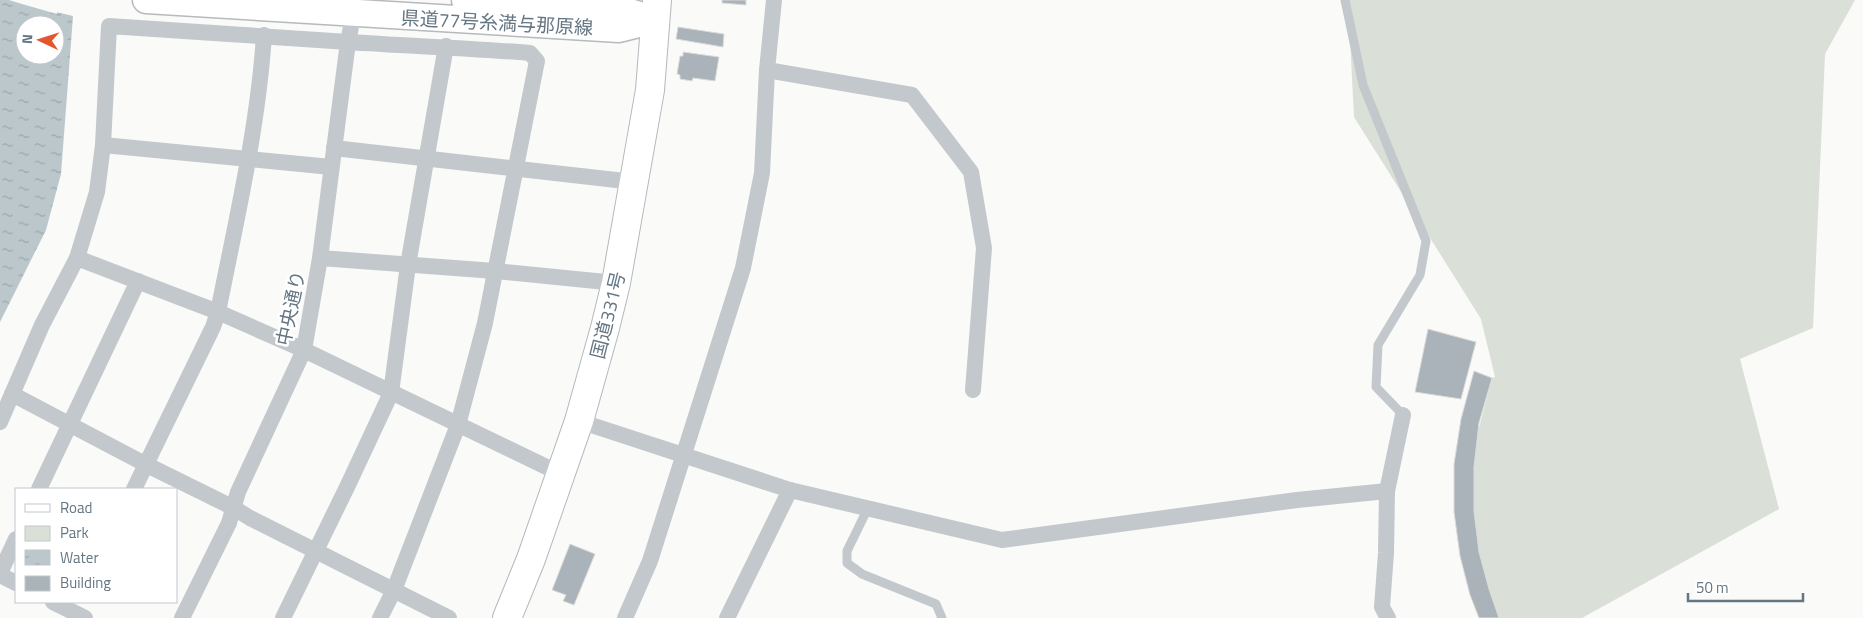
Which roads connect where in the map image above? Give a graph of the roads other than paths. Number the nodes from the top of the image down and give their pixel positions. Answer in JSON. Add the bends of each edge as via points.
{"nodes":[{"id":1,"x":146,"y":0,"type":"edge"},
{"id":2,"x":465,"y":0,"type":"edge"},
{"id":3,"x":774,"y":0,"type":"edge"},
{"id":4,"x":1345,"y":0,"type":"edge"},
{"id":5,"x":355,"y":7,"type":"edge"},
{"id":6,"x":656,"y":10,"type":"edge"},
{"id":7,"x":264,"y":35,"type":"junction"},
{"id":8,"x":348,"y":42,"type":"junction"},
{"id":9,"x":446,"y":46,"type":"junction"},
{"id":10,"x":768,"y":70,"type":"junction"},
{"id":11,"x":103,"y":145,"type":"junction"},
{"id":12,"x":334,"y":148,"type":"junction"},
{"id":13,"x":426,"y":158,"type":"junction"},
{"id":14,"x":248,"y":160,"type":"junction"},
{"id":15,"x":331,"y":167,"type":"junction"},
{"id":16,"x":516,"y":169,"type":"junction"},
{"id":17,"x":634,"y":182,"type":"junction"},
{"id":18,"x":77,"y":258,"type":"junction"},
{"id":19,"x":320,"y":258,"type":"junction"},
{"id":20,"x":408,"y":264,"type":"junction"},
{"id":21,"x":495,"y":271,"type":"junction"},
{"id":22,"x":138,"y":281,"type":"junction"},
{"id":23,"x":616,"y":282,"type":"junction"},
{"id":24,"x":218,"y":312,"type":"junction"},
{"id":25,"x":304,"y":350,"type":"junction"},
{"id":26,"x":973,"y":390,"type":"dead end"},
{"id":27,"x":391,"y":393,"type":"junction"},
{"id":28,"x":12,"y":394,"type":"junction"},
{"id":29,"x":1403,"y":415,"type":"joint"},
{"id":30,"x":579,"y":421,"type":"junction"},
{"id":31,"x":0,"y":422,"type":"edge"},
{"id":32,"x":70,"y":424,"type":"junction"},
{"id":33,"x":458,"y":425,"type":"junction"},
{"id":34,"x":683,"y":456,"type":"junction"},
{"id":35,"x":145,"y":464,"type":"junction"},
{"id":36,"x":561,"y":474,"type":"junction"},
{"id":37,"x":39,"y":488,"type":"edge"},
{"id":38,"x":134,"y":488,"type":"edge"},
{"id":39,"x":790,"y":490,"type":"junction"},
{"id":40,"x":1387,"y":491,"type":"junction"},
{"id":41,"x":234,"y":508,"type":"junction"},
{"id":42,"x":868,"y":508,"type":"junction"},
{"id":43,"x":15,"y":541,"type":"edge"},
{"id":44,"x":315,"y":550,"type":"junction"},
{"id":45,"x":0,"y":574,"type":"edge"},
{"id":46,"x":15,"y":582,"type":"edge"},
{"id":47,"x":394,"y":590,"type":"junction"},
{"id":48,"x":55,"y":603,"type":"edge"},
{"id":49,"x":79,"y":613,"type":"edge"},
{"id":50,"x":182,"y":618,"type":"edge"},
{"id":51,"x":283,"y":618,"type":"edge"},
{"id":52,"x":380,"y":618,"type":"edge"},
{"id":53,"x":449,"y":618,"type":"edge"},
{"id":54,"x":506,"y":618,"type":"edge"},
{"id":55,"x":625,"y":618,"type":"edge"},
{"id":56,"x":727,"y":618,"type":"edge"},
{"id":57,"x":942,"y":618,"type":"edge"},
{"id":58,"x":1388,"y":618,"type":"edge"}],
"edges":[{"from":1,"to":5,"type":"main road","name":"県道77号糸満与那原線"},
{"from":2,"to":6,"type":"main road","name":"県道77号糸満与那原線"},
{"from":3,"to":10,"type":"street"},
{"from":4,"to":29,"type":"lane","via":[[1363,85],[1426,241],[1420,275],[1378,345],[1376,387]]},
{"from":5,"to":6,"type":"main road","name":"県道77号糸満与那原線","via":[[619,29]]},
{"from":5,"to":8,"type":"street","name":"中央通り"},
{"from":6,"to":17,"type":"highway","name":"国道331号","via":[[650,90]]},
{"from":7,"to":8,"type":"street"},
{"from":7,"to":11,"type":"street","via":[[109,26]]},
{"from":7,"to":14,"type":"street"},
{"from":8,"to":9,"type":"street"},
{"from":8,"to":12,"type":"street","name":"中央通り"},
{"from":9,"to":13,"type":"street"},
{"from":9,"to":16,"type":"street","via":[[530,53],[537,61]]},
{"from":10,"to":26,"type":"street","via":[[912,94],[971,172],[984,248]]},
{"from":10,"to":34,"type":"street","via":[[762,173],[743,268]]},
{"from":11,"to":14,"type":"street"},
{"from":11,"to":18,"type":"street","via":[[97,192]]},
{"from":12,"to":13,"type":"street"},
{"from":12,"to":15,"type":"street","name":"中央通り"},
{"from":13,"to":16,"type":"street"},
{"from":13,"to":20,"type":"street"},
{"from":14,"to":15,"type":"street"},
{"from":14,"to":24,"type":"street"},
{"from":15,"to":19,"type":"street","name":"中央通り"},
{"from":16,"to":17,"type":"street"},
{"from":16,"to":21,"type":"street"},
{"from":17,"to":23,"type":"highway","name":"国道331号"},
{"from":18,"to":22,"type":"street"},
{"from":18,"to":28,"type":"street","via":[[42,325]]},
{"from":19,"to":20,"type":"street"},
{"from":19,"to":25,"type":"street","name":"中央通り"},
{"from":20,"to":21,"type":"street"},
{"from":20,"to":27,"type":"street"},
{"from":21,"to":23,"type":"street"},
{"from":21,"to":33,"type":"street"},
{"from":22,"to":24,"type":"street"},
{"from":22,"to":32,"type":"street"},
{"from":23,"to":30,"type":"highway","name":"国道331号"},
{"from":24,"to":25,"type":"street"},
{"from":24,"to":35,"type":"street"},
{"from":25,"to":27,"type":"street"},
{"from":25,"to":41,"type":"street","name":"中央通り","via":[[238,492]]},
{"from":27,"to":33,"type":"street"},
{"from":27,"to":44,"type":"street"},
{"from":28,"to":31,"type":"street"},
{"from":28,"to":32,"type":"street"},
{"from":29,"to":40,"type":"street"},
{"from":30,"to":34,"type":"street"},
{"from":30,"to":36,"type":"highway","name":"国道331号"},
{"from":32,"to":35,"type":"street"},
{"from":32,"to":37,"type":"street"},
{"from":33,"to":36,"type":"street"},
{"from":33,"to":47,"type":"street"},
{"from":34,"to":39,"type":"street"},
{"from":34,"to":55,"type":"street","via":[[650,561]]},
{"from":35,"to":38,"type":"street"},
{"from":35,"to":41,"type":"street"},
{"from":36,"to":54,"type":"highway","name":"国道331号"},
{"from":39,"to":42,"type":"street"},
{"from":39,"to":56,"type":"street"},
{"from":40,"to":42,"type":"street","via":[[1002,540]]},
{"from":40,"to":58,"type":"street","via":[[1382,606]]},
{"from":41,"to":44,"type":"street"},
{"from":41,"to":50,"type":"street","name":"中央通り"},
{"from":42,"to":57,"type":"lane","via":[[848,551],[847,563],[862,574],[936,604]]},
{"from":43,"to":45,"type":"street"},
{"from":44,"to":47,"type":"street"},
{"from":44,"to":51,"type":"street"},
{"from":45,"to":46,"type":"street"},
{"from":47,"to":52,"type":"street"},
{"from":47,"to":53,"type":"street"},
{"from":48,"to":49,"type":"street"}]}
